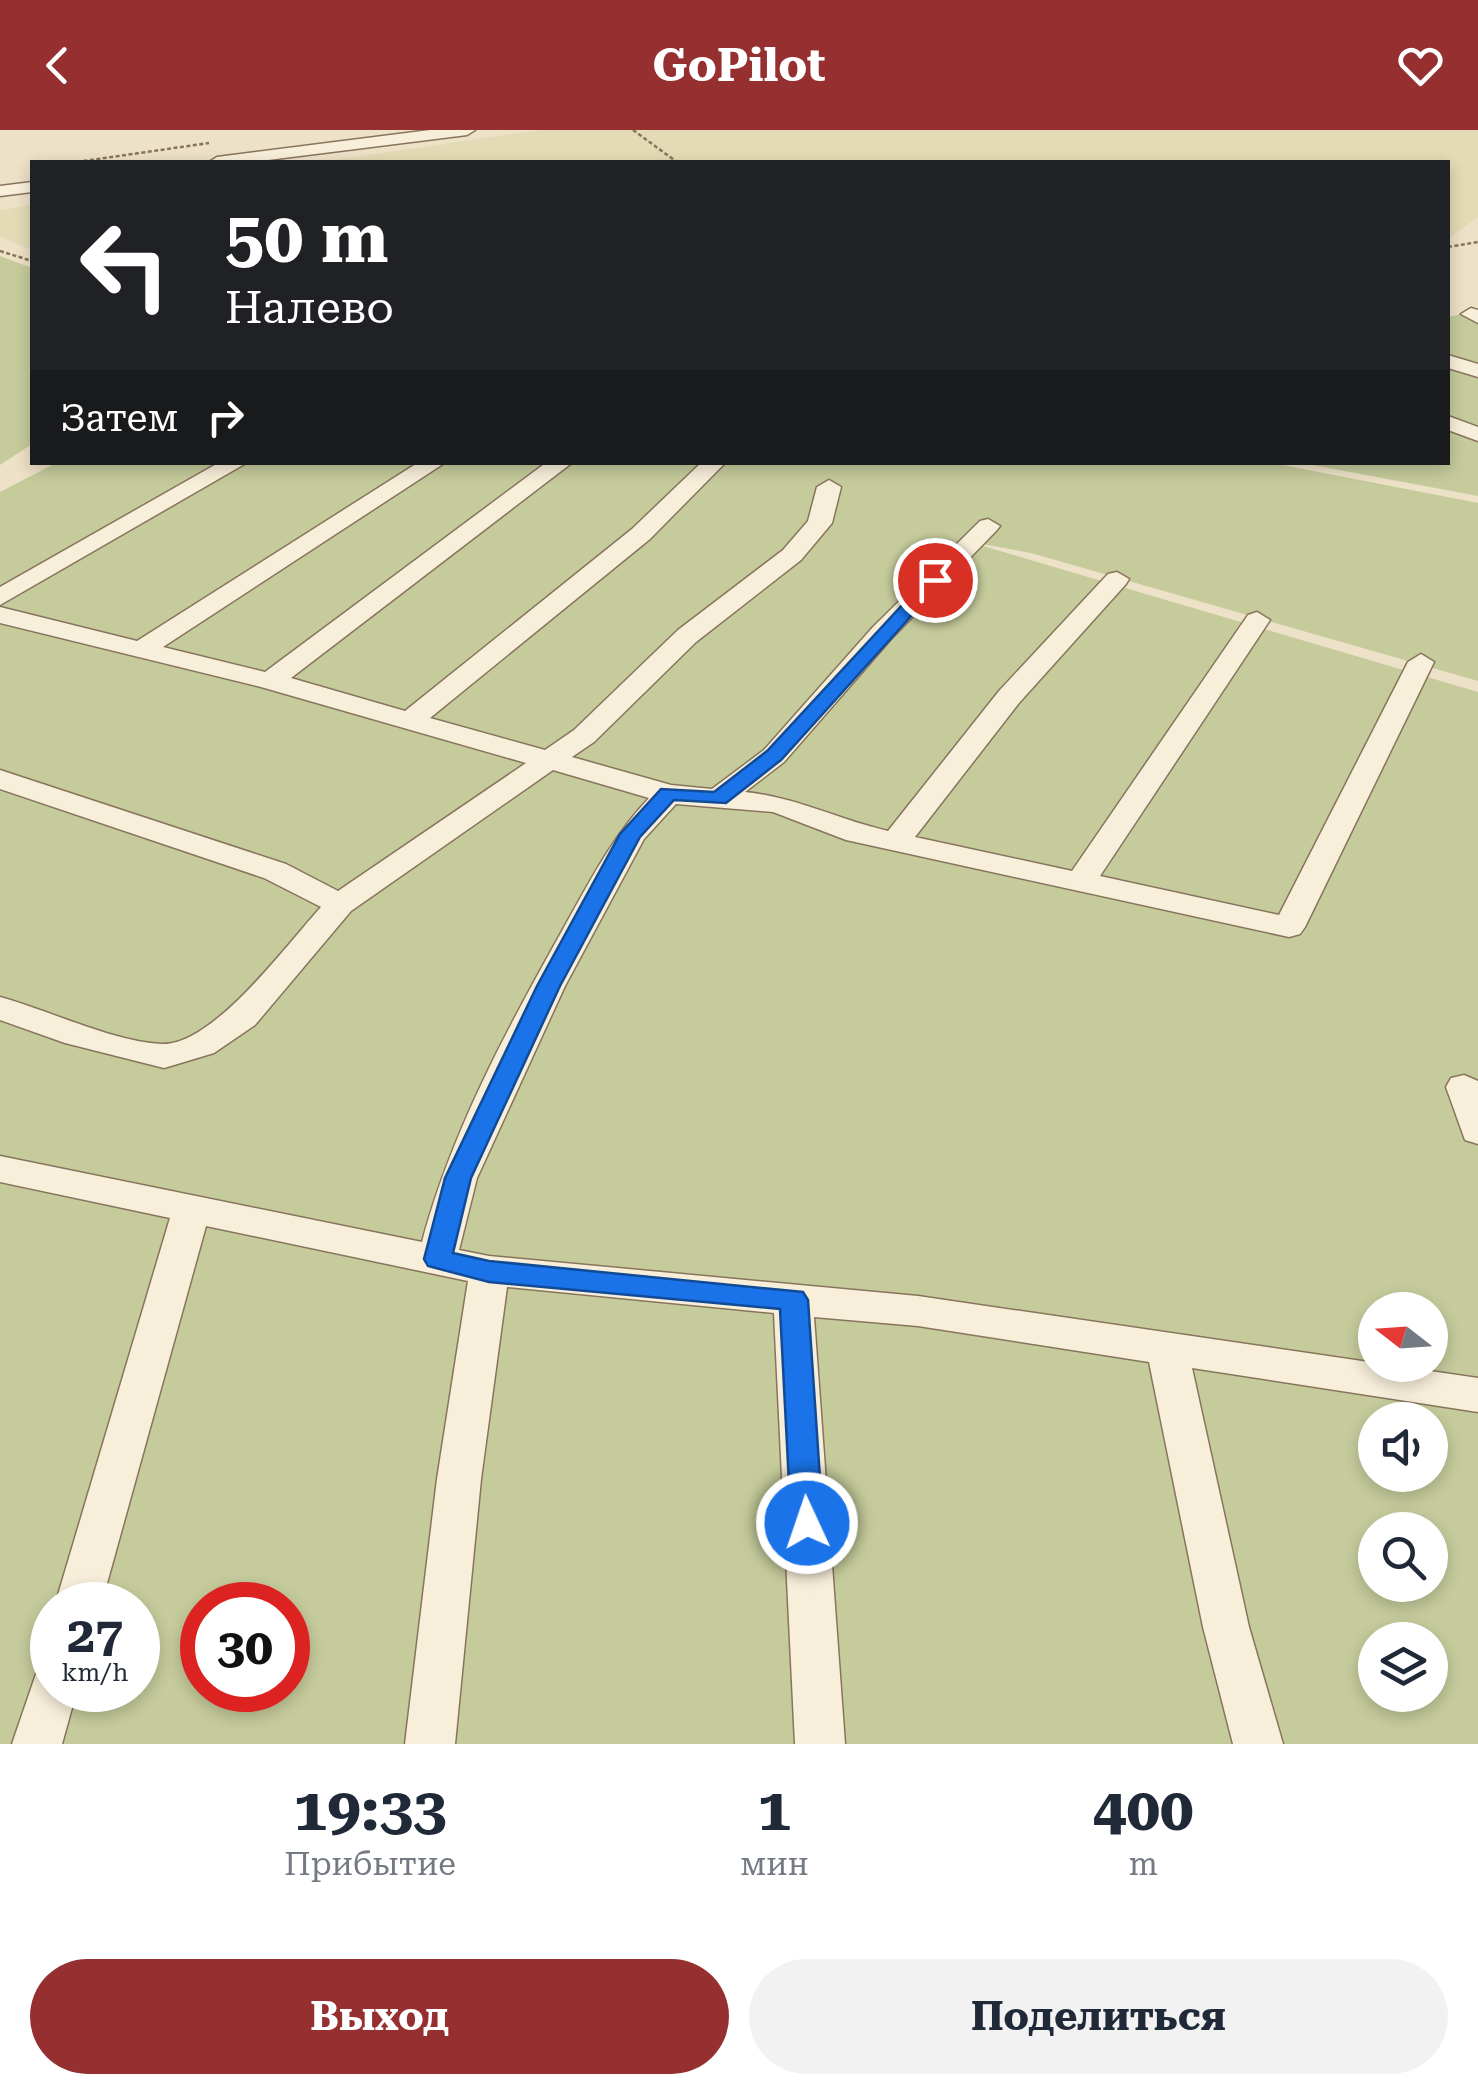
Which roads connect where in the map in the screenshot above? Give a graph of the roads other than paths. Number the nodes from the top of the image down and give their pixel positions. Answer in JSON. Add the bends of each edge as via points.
{"nodes":[{"id":1,"x":467,"y":130,"type":"edge"},
{"id":2,"x":233,"y":160,"type":"edge"},
{"id":3,"x":30,"y":187,"type":"edge"},
{"id":4,"x":0,"y":191,"type":"edge"},
{"id":5,"x":1450,"y":362,"type":"edge"},
{"id":6,"x":1478,"y":371,"type":"edge"},
{"id":7,"x":1450,"y":424,"type":"edge"},
{"id":8,"x":1478,"y":434,"type":"edge"},
{"id":9,"x":232,"y":465,"type":"edge"},
{"id":10,"x":430,"y":465,"type":"edge"},
{"id":11,"x":558,"y":465,"type":"edge"},
{"id":12,"x":712,"y":465,"type":"edge"},
{"id":13,"x":829,"y":487,"type":"dead end"},
{"id":14,"x":988,"y":526,"type":"dead end"},
{"id":15,"x":1117,"y":580,"type":"dead end"},
{"id":16,"x":0,"y":597,"type":"edge"},
{"id":17,"x":0,"y":615,"type":"edge"},
{"id":18,"x":1257,"y":620,"type":"dead end"},
{"id":19,"x":142,"y":649,"type":"junction"},
{"id":20,"x":1420,"y":662,"type":"dead end"},
{"id":21,"x":270,"y":681,"type":"junction"},
{"id":22,"x":408,"y":722,"type":"junction"},
{"id":23,"x":552,"y":759,"type":"junction"},
{"id":24,"x":0,"y":779,"type":"edge"},
{"id":25,"x":669,"y":794,"type":"junction"},
{"id":26,"x":718,"y":799,"type":"junction"},
{"id":27,"x":895,"y":842,"type":"junction"},
{"id":28,"x":1080,"y":884,"type":"junction"},
{"id":29,"x":340,"y":904,"type":"junction"},
{"id":30,"x":0,"y":1008,"type":"edge"},
{"id":31,"x":1464,"y":1087,"type":"dead end"},
{"id":32,"x":1478,"y":1131,"type":"edge"},
{"id":33,"x":0,"y":1169,"type":"edge"},
{"id":34,"x":192,"y":1208,"type":"junction"},
{"id":35,"x":437,"y":1259,"type":"junction"},
{"id":36,"x":489,"y":1271,"type":"junction"},
{"id":37,"x":794,"y":1300,"type":"junction"},
{"id":38,"x":1168,"y":1350,"type":"junction"},
{"id":39,"x":1478,"y":1395,"type":"edge"},
{"id":40,"x":85,"y":1582,"type":"edge"},
{"id":41,"x":46,"y":1712,"type":"edge"},
{"id":42,"x":37,"y":1744,"type":"edge"},
{"id":43,"x":430,"y":1744,"type":"edge"},
{"id":44,"x":820,"y":1744,"type":"edge"},
{"id":45,"x":1258,"y":1744,"type":"edge"}],
"edges":[{"from":1,"to":2,"type":"street"},
{"from":3,"to":4,"type":"street"},
{"from":5,"to":6,"type":"street"},
{"from":7,"to":8,"type":"street"},
{"from":9,"to":16,"type":"street"},
{"from":10,"to":19,"type":"street"},
{"from":11,"to":21,"type":"street"},
{"from":12,"to":22,"type":"street","via":[[641,534]]},
{"from":13,"to":23,"type":"street","via":[[820,523],[792,555],[687,636]]},
{"from":14,"to":26,"type":"street","via":[[774,756]]},
{"from":15,"to":27,"type":"street","via":[[1009,697]]},
{"from":17,"to":19,"type":"street"},
{"from":18,"to":28,"type":"street"},
{"from":19,"to":21,"type":"street"},
{"from":20,"to":28,"type":"street","via":[[1289,927]]},
{"from":21,"to":22,"type":"street"},
{"from":22,"to":23,"type":"street"},
{"from":23,"to":25,"type":"street"},
{"from":23,"to":29,"type":"street"},
{"from":24,"to":29,"type":"street","via":[[275,871]]},
{"from":25,"to":26,"type":"street"},
{"from":25,"to":35,"type":"street","via":[[630,834],[548,986],[458,1178]]},
{"from":26,"to":27,"type":"street","via":[[778,804]]},
{"from":27,"to":28,"type":"street"},
{"from":29,"to":30,"type":"street","via":[[242,1017],[202,1046],[164,1056]]},
{"from":31,"to":32,"type":"street"},
{"from":33,"to":34,"type":"street"},
{"from":34,"to":35,"type":"street"},
{"from":34,"to":40,"type":"street"},
{"from":35,"to":36,"type":"street"},
{"from":36,"to":37,"type":"street"},
{"from":36,"to":43,"type":"street"},
{"from":37,"to":38,"type":"street","via":[[918,1311]]},
{"from":37,"to":44,"type":"street"},
{"from":38,"to":39,"type":"street"},
{"from":38,"to":45,"type":"street","via":[[1226,1627]]},
{"from":41,"to":42,"type":"street"}]}
